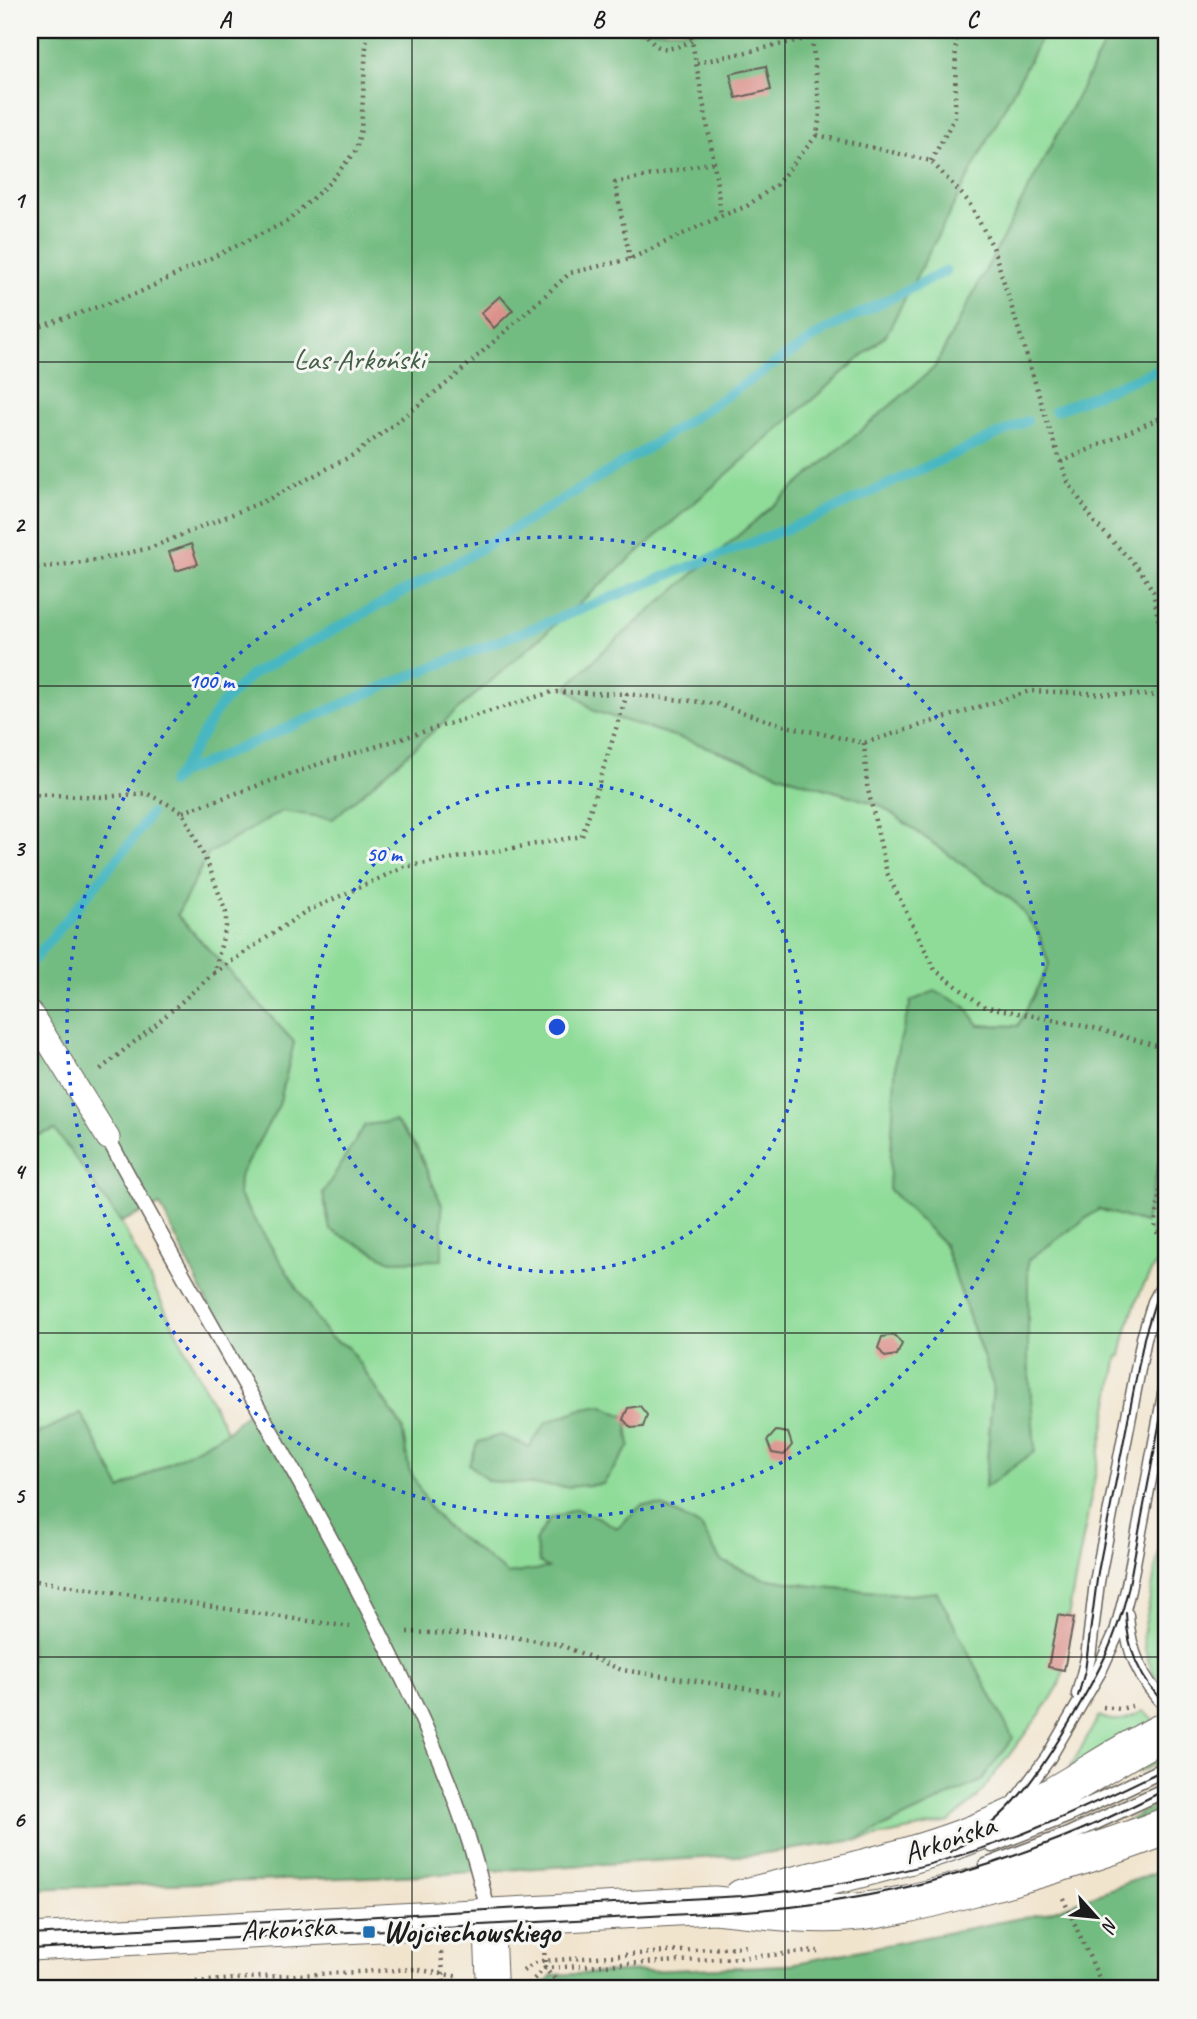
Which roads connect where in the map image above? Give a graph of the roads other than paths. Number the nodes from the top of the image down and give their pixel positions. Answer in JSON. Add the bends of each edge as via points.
{"nodes":[{"id":1,"x":30,"y":1012,"type":"edge"},
{"id":2,"x":108,"y":1138,"type":"joint"},
{"id":3,"x":1167,"y":1280,"type":"edge"},
{"id":4,"x":1167,"y":1384,"type":"edge"},
{"id":5,"x":1129,"y":1582,"type":"junction"},
{"id":6,"x":1167,"y":1706,"type":"edge"},
{"id":7,"x":1167,"y":1730,"type":"edge"},
{"id":8,"x":1059,"y":1740,"type":"junction"},
{"id":9,"x":1167,"y":1768,"type":"edge"},
{"id":10,"x":1167,"y":1789,"type":"edge"},
{"id":11,"x":1167,"y":1826,"type":"edge"},
{"id":12,"x":981,"y":1839,"type":"junction"},
{"id":13,"x":952,"y":1857,"type":"dead end"},
{"id":14,"x":969,"y":1871,"type":"dead end"},
{"id":15,"x":898,"y":1872,"type":"junction"},
{"id":16,"x":865,"y":1896,"type":"dead end"},
{"id":17,"x":760,"y":1902,"type":"junction"},
{"id":18,"x":489,"y":1918,"type":"junction"},
{"id":19,"x":30,"y":1942,"type":"edge"},
{"id":20,"x":492,"y":1983,"type":"edge"}],
"edges":[{"from":1,"to":2,"type":"street"},
{"from":2,"to":18,"type":"lane","via":[[380,1631],[454,1793]]},
{"from":3,"to":8,"type":"lane","via":[[1143,1338],[1097,1581],[1085,1671]]},
{"from":4,"to":5,"type":"lane"},
{"from":5,"to":6,"type":"lane","via":[[1126,1617],[1130,1646],[1144,1678]]},
{"from":5,"to":8,"type":"lane","via":[[1108,1655]]},
{"from":7,"to":12,"type":"street","name":"Arkońska"},
{"from":8,"to":12,"type":"lane","via":[[1024,1792]]},
{"from":9,"to":12,"type":"lane","via":[[1035,1829]]},
{"from":10,"to":14,"type":"lane","via":[[1068,1835]]},
{"from":11,"to":17,"type":"street","name":"Arkońska","via":[[1051,1867],[902,1905],[838,1914]]},
{"from":12,"to":15,"type":"lane"},
{"from":12,"to":17,"type":"street","name":"Arkońska","via":[[921,1852]]},
{"from":13,"to":15,"type":"lane"},
{"from":15,"to":17,"type":"lane"},
{"from":16,"to":17,"type":"lane"},
{"from":17,"to":18,"type":"street","name":"Arkońska"},
{"from":18,"to":19,"type":"street","name":"Arkońska"},
{"from":18,"to":20,"type":"street"}]}
